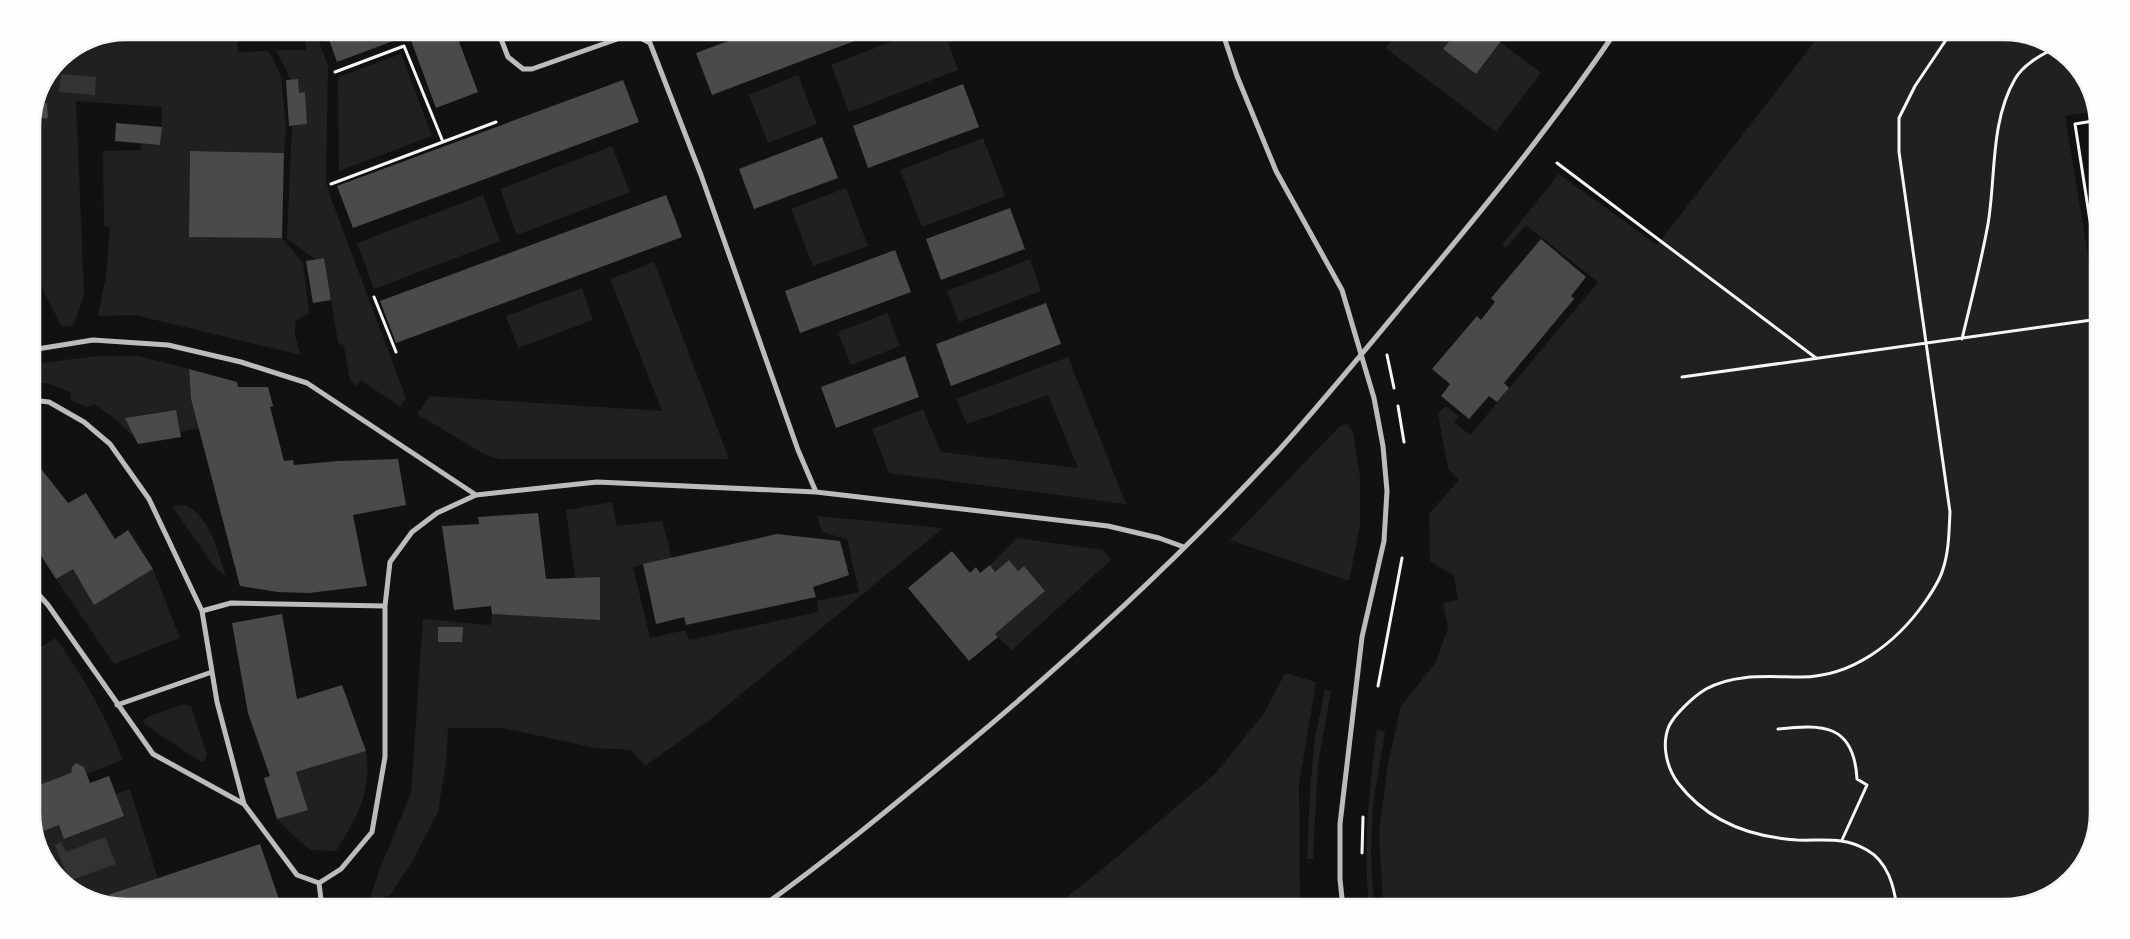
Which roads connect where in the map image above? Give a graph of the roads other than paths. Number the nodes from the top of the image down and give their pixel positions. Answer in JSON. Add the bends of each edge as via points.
{"nodes":[{"id":1,"x":501,"y":40,"type":"edge"},
{"id":2,"x":615,"y":40,"type":"edge"},
{"id":3,"x":644,"y":40,"type":"edge"},
{"id":4,"x":1225,"y":40,"type":"edge"},
{"id":5,"x":1609,"y":40,"type":"edge"},
{"id":6,"x":40,"y":349,"type":"edge"},
{"id":7,"x":1362,"y":355,"type":"junction"},
{"id":8,"x":40,"y":401,"type":"edge"},
{"id":9,"x":816,"y":492,"type":"junction"},
{"id":10,"x":476,"y":495,"type":"junction"},
{"id":11,"x":1184,"y":547,"type":"junction"},
{"id":12,"x":40,"y":596,"type":"edge"},
{"id":13,"x":385,"y":606,"type":"junction"},
{"id":14,"x":202,"y":610,"type":"junction"},
{"id":15,"x":212,"y":672,"type":"junction"},
{"id":16,"x":117,"y":705,"type":"junction"},
{"id":17,"x":244,"y":804,"type":"junction"},
{"id":18,"x":319,"y":883,"type":"junction"},
{"id":19,"x":321,"y":899,"type":"edge"},
{"id":20,"x":772,"y":899,"type":"edge"},
{"id":21,"x":1342,"y":899,"type":"edge"}],
"edges":[{"from":1,"to":2,"type":"street","via":[[508,57],[523,69],[532,69]]},
{"from":3,"to":9,"type":"street","via":[[650,43],[701,175],[798,450]]},
{"from":4,"to":7,"type":"street","via":[[1276,171],[1342,290]]},
{"from":5,"to":7,"type":"street","via":[[1468,227]]},
{"from":6,"to":10,"type":"street","via":[[93,340],[168,345],[241,362],[307,383]]},
{"from":7,"to":11,"type":"street","via":[[1279,449]]},
{"from":7,"to":21,"type":"street","via":[[1383,446],[1387,491],[1384,541],[1362,637],[1345,776],[1340,824]]},
{"from":8,"to":14,"type":"street","via":[[49,402],[84,422],[110,444],[149,499]]},
{"from":9,"to":10,"type":"street","via":[[597,482]]},
{"from":9,"to":11,"type":"street","via":[[1108,526]]},
{"from":10,"to":13,"type":"street","via":[[437,513],[412,532],[390,562]]},
{"from":11,"to":20,"type":"street","via":[[1006,712]]},
{"from":12,"to":16,"type":"street"},
{"from":13,"to":14,"type":"street","via":[[231,603]]},
{"from":13,"to":18,"type":"street","via":[[385,757],[372,832],[341,869]]},
{"from":14,"to":15,"type":"street"},
{"from":15,"to":16,"type":"street"},
{"from":15,"to":17,"type":"street"},
{"from":16,"to":17,"type":"street","via":[[153,754]]},
{"from":17,"to":18,"type":"street","via":[[297,875]]},
{"from":18,"to":19,"type":"street"}]}
